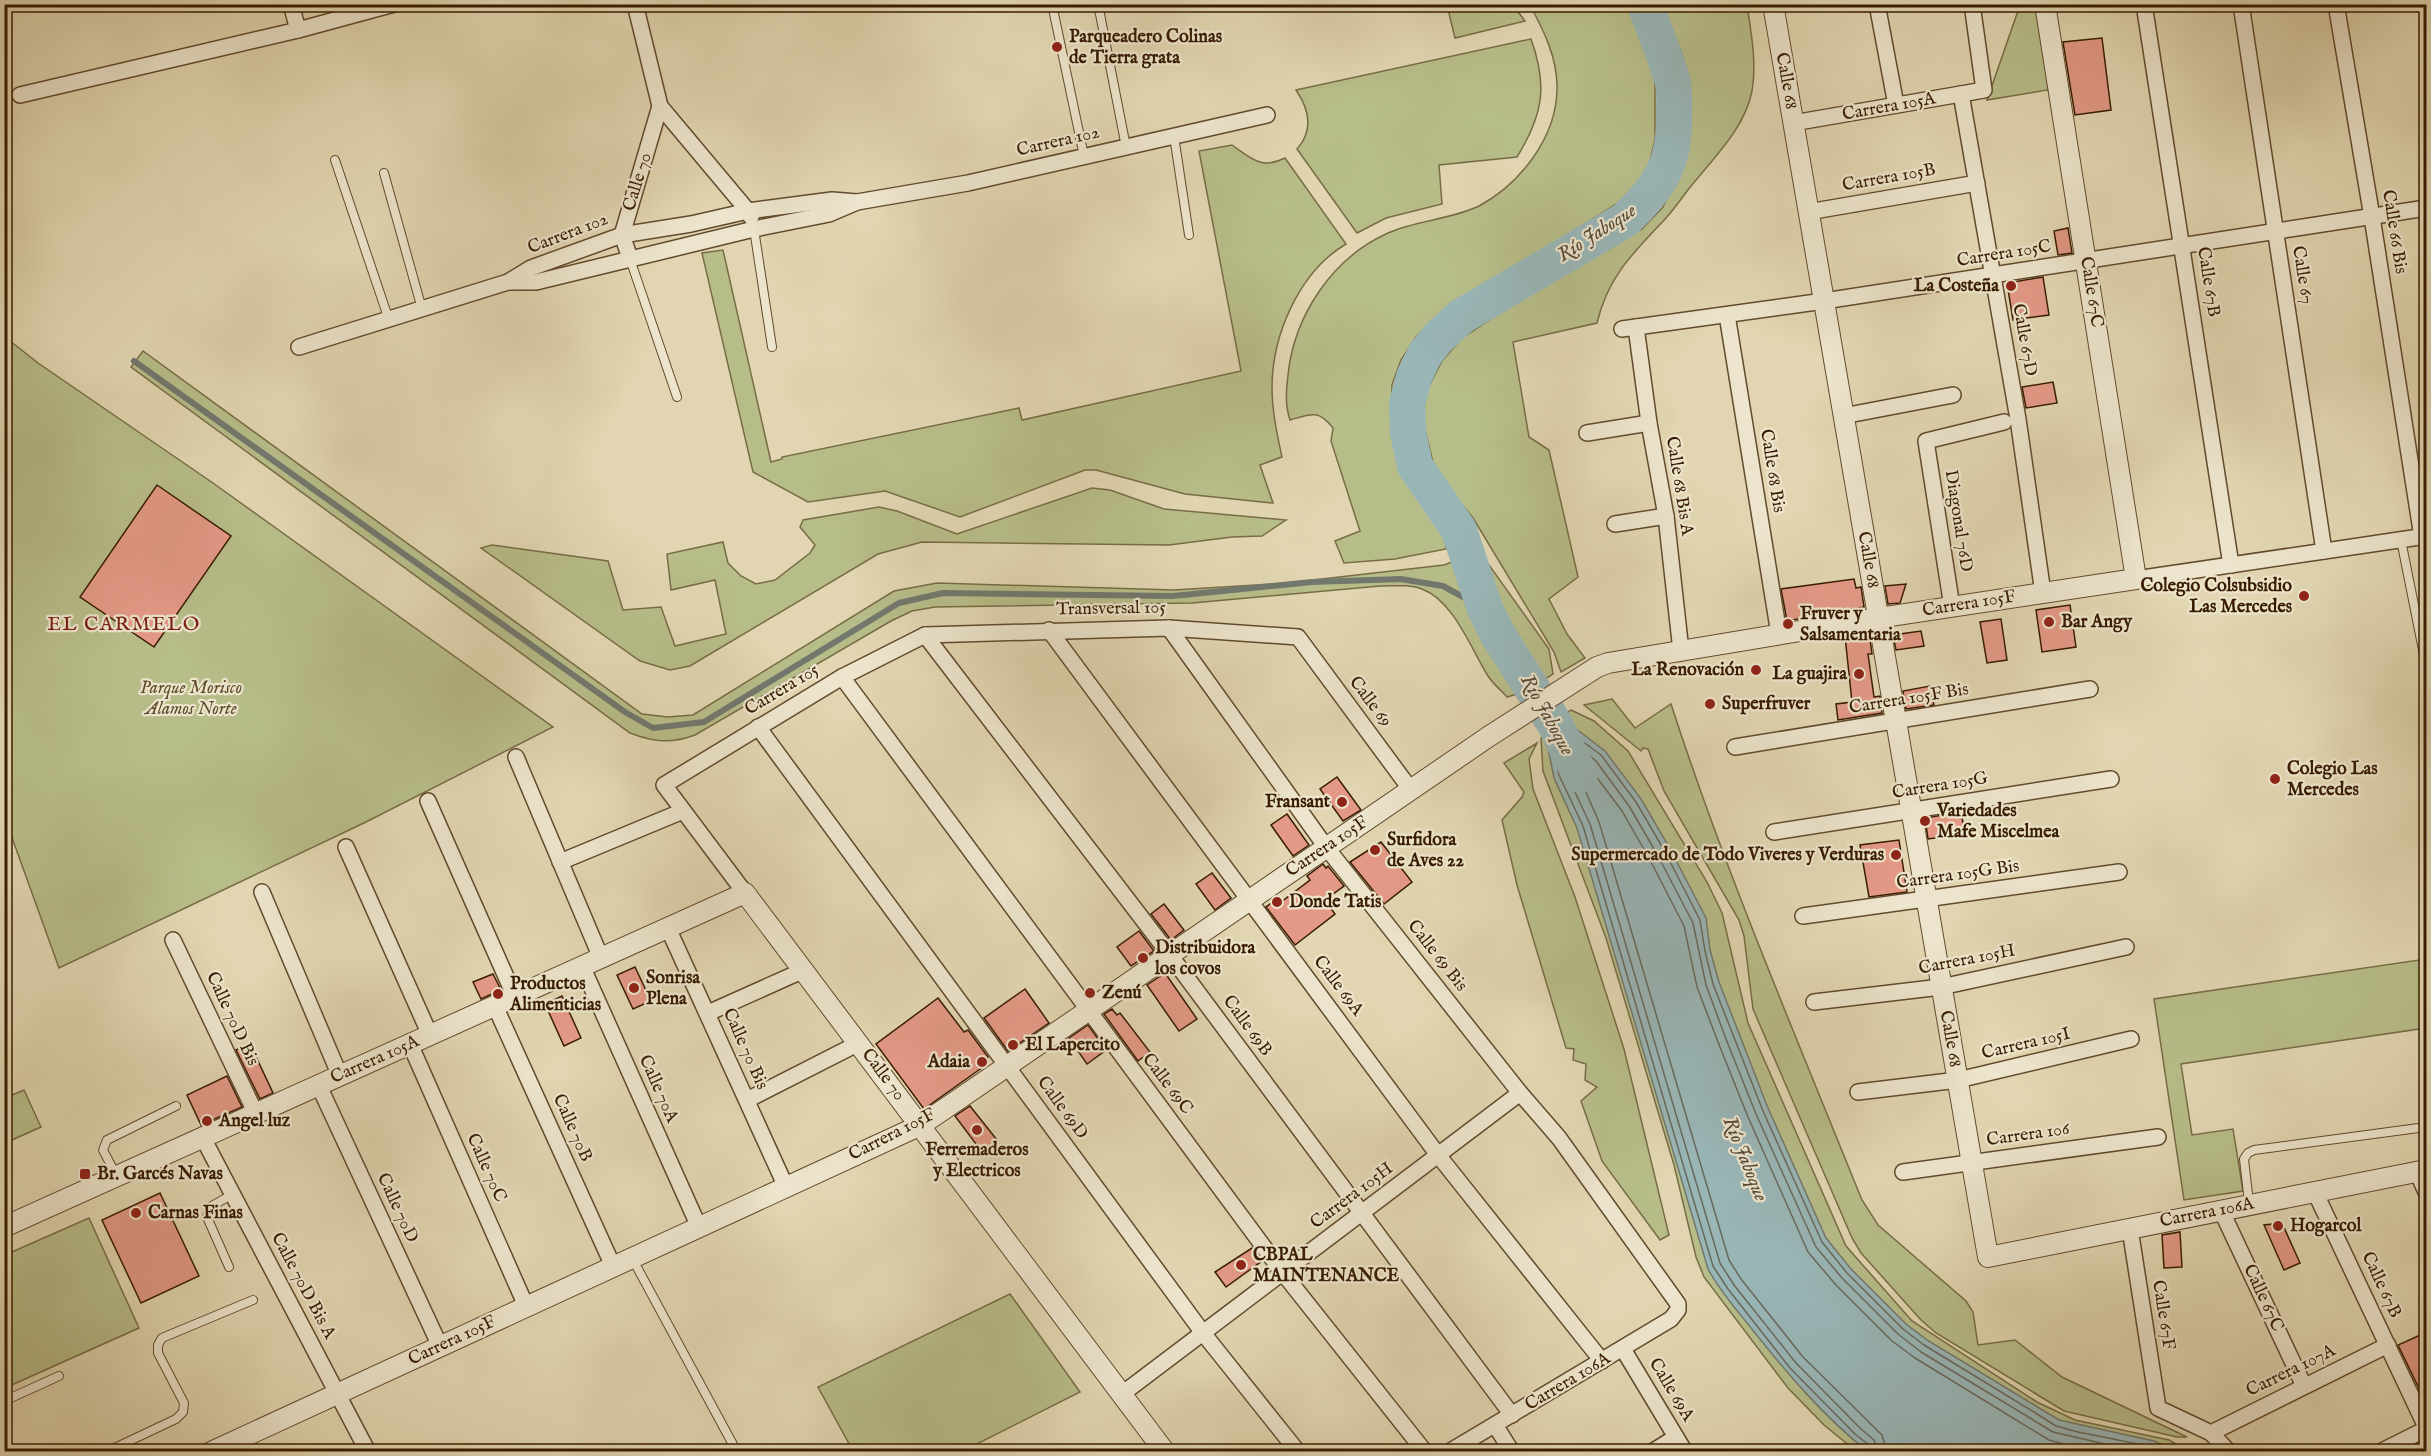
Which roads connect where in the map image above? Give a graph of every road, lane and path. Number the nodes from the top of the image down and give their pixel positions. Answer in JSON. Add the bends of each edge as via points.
{"nodes":[{"id":1,"x":291,"y":4,"type":"edge"},
{"id":2,"x":394,"y":4,"type":"edge"},
{"id":3,"x":635,"y":4,"type":"edge"},
{"id":4,"x":1052,"y":4,"type":"edge"},
{"id":5,"x":1098,"y":4,"type":"edge"},
{"id":6,"x":1773,"y":4,"type":"edge"},
{"id":7,"x":1877,"y":4,"type":"edge"},
{"id":8,"x":1972,"y":4,"type":"edge"},
{"id":9,"x":2045,"y":4,"type":"edge"},
{"id":10,"x":2144,"y":4,"type":"edge"},
{"id":11,"x":2241,"y":4,"type":"edge"},
{"id":12,"x":2336,"y":4,"type":"edge"},
{"id":13,"x":298,"y":30,"type":"junction"},
{"id":14,"x":1961,"y":94,"type":"junction"},
{"id":15,"x":20,"y":95,"type":"dead end"},
{"id":16,"x":1896,"y":105,"type":"junction"},
{"id":17,"x":660,"y":106,"type":"junction"},
{"id":18,"x":1267,"y":115,"type":"dead end"},
{"id":19,"x":1793,"y":123,"type":"junction"},
{"id":20,"x":1174,"y":136,"type":"junction"},
{"id":21,"x":1126,"y":147,"type":"junction"},
{"id":22,"x":1084,"y":156,"type":"junction"},
{"id":23,"x":335,"y":160,"type":"dead end"},
{"id":24,"x":384,"y":173,"type":"dead end"},
{"id":25,"x":1977,"y":183,"type":"junction"},
{"id":26,"x":857,"y":202,"type":"junction"},
{"id":27,"x":2427,"y":208,"type":"edge"},
{"id":28,"x":748,"y":211,"type":"junction"},
{"id":29,"x":1808,"y":212,"type":"junction"},
{"id":30,"x":2372,"y":217,"type":"junction"},
{"id":31,"x":754,"y":229,"type":"junction"},
{"id":32,"x":2275,"y":232,"type":"junction"},
{"id":33,"x":622,"y":235,"type":"junction"},
{"id":34,"x":1189,"y":235,"type":"dead end"},
{"id":35,"x":2182,"y":246,"type":"junction"},
{"id":36,"x":630,"y":258,"type":"junction"},
{"id":37,"x":2086,"y":261,"type":"junction"},
{"id":38,"x":1994,"y":275,"type":"junction"},
{"id":39,"x":508,"y":282,"type":"junction"},
{"id":40,"x":1824,"y":302,"type":"junction"},
{"id":41,"x":422,"y":309,"type":"junction"},
{"id":42,"x":1727,"y":315,"type":"junction"},
{"id":43,"x":389,"y":320,"type":"junction"},
{"id":44,"x":1629,"y":328,"type":"joint"},
{"id":45,"x":772,"y":347,"type":"dead end"},
{"id":46,"x":299,"y":348,"type":"dead end"},
{"id":47,"x":1953,"y":395,"type":"dead end"},
{"id":48,"x":677,"y":397,"type":"dead end"},
{"id":49,"x":1844,"y":416,"type":"junction"},
{"id":50,"x":2004,"y":422,"type":"dead end"},
{"id":51,"x":1649,"y":423,"type":"junction"},
{"id":52,"x":1587,"y":433,"type":"dead end"},
{"id":53,"x":1666,"y":516,"type":"junction"},
{"id":54,"x":1615,"y":524,"type":"dead end"},
{"id":55,"x":2424,"y":536,"type":"edge"},
{"id":56,"x":2401,"y":540,"type":"junction"},
{"id":57,"x":2325,"y":551,"type":"junction"},
{"id":58,"x":2231,"y":565,"type":"junction"},
{"id":59,"x":2136,"y":579,"type":"junction"},
{"id":60,"x":2043,"y":593,"type":"junction"},
{"id":61,"x":1952,"y":607,"type":"junction"},
{"id":62,"x":1878,"y":618,"type":"junction"},
{"id":63,"x":1169,"y":628,"type":"junction"},
{"id":64,"x":1049,"y":630,"type":"junction"},
{"id":65,"x":1779,"y":634,"type":"junction"},
{"id":66,"x":924,"y":635,"type":"junction"},
{"id":67,"x":1298,"y":637,"type":"joint"},
{"id":68,"x":1681,"y":651,"type":"junction"},
{"id":69,"x":2425,"y":660,"type":"edge"},
{"id":70,"x":842,"y":677,"type":"junction"},
{"id":71,"x":2090,"y":689,"type":"dead end"},
{"id":72,"x":1895,"y":721,"type":"junction"},
{"id":73,"x":758,"y":727,"type":"junction"},
{"id":74,"x":1735,"y":747,"type":"dead end"},
{"id":75,"x":516,"y":757,"type":"dead end"},
{"id":76,"x":2111,"y":779,"type":"dead end"},
{"id":77,"x":664,"y":785,"type":"joint"},
{"id":78,"x":1411,"y":790,"type":"junction"},
{"id":79,"x":428,"y":801,"type":"dead end"},
{"id":80,"x":1911,"y":810,"type":"junction"},
{"id":81,"x":683,"y":811,"type":"junction"},
{"id":82,"x":1774,"y":832,"type":"dead end"},
{"id":83,"x":346,"y":847,"type":"dead end"},
{"id":84,"x":1326,"y":847,"type":"junction"},
{"id":85,"x":560,"y":862,"type":"junction"},
{"id":86,"x":2119,"y":872,"type":"dead end"},
{"id":87,"x":262,"y":892,"type":"dead end"},
{"id":88,"x":745,"y":893,"type":"junction"},
{"id":89,"x":1926,"y":899,"type":"junction"},
{"id":90,"x":1249,"y":900,"type":"junction"},
{"id":91,"x":1803,"y":916,"type":"dead end"},
{"id":92,"x":668,"y":928,"type":"junction"},
{"id":93,"x":173,"y":940,"type":"dead end"},
{"id":94,"x":2126,"y":947,"type":"dead end"},
{"id":95,"x":1170,"y":955,"type":"junction"},
{"id":96,"x":601,"y":958,"type":"junction"},
{"id":97,"x":582,"y":966,"type":"junction"},
{"id":98,"x":804,"y":970,"type":"junction"},
{"id":99,"x":1941,"y":987,"type":"junction"},
{"id":100,"x":515,"y":997,"type":"junction"},
{"id":101,"x":1814,"y":1002,"type":"dead end"},
{"id":102,"x":495,"y":1006,"type":"junction"},
{"id":103,"x":1088,"y":1010,"type":"junction"},
{"id":104,"x":708,"y":1013,"type":"junction"},
{"id":105,"x":430,"y":1035,"type":"junction"},
{"id":106,"x":2131,"y":1039,"type":"dead end"},
{"id":107,"x":859,"y":1043,"type":"junction"},
{"id":108,"x":410,"y":1044,"type":"junction"},
{"id":109,"x":1007,"y":1066,"type":"junction"},
{"id":110,"x":340,"y":1076,"type":"junction"},
{"id":111,"x":1958,"y":1080,"type":"junction"},
{"id":112,"x":319,"y":1086,"type":"junction"},
{"id":113,"x":1858,"y":1092,"type":"dead end"},
{"id":114,"x":1520,"y":1094,"type":"junction"},
{"id":115,"x":747,"y":1100,"type":"junction"},
{"id":116,"x":176,"y":1106,"type":"dead end"},
{"id":117,"x":256,"y":1114,"type":"junction"},
{"id":118,"x":921,"y":1125,"type":"junction"},
{"id":119,"x":2427,"y":1127,"type":"edge"},
{"id":120,"x":2158,"y":1137,"type":"dead end"},
{"id":121,"x":203,"y":1138,"type":"junction"},
{"id":122,"x":1438,"y":1155,"type":"junction"},
{"id":123,"x":1972,"y":1163,"type":"junction"},
{"id":124,"x":2422,"y":1171,"type":"edge"},
{"id":125,"x":1903,"y":1172,"type":"dead end"},
{"id":126,"x":117,"y":1177,"type":"junction"},
{"id":127,"x":786,"y":1187,"type":"junction"},
{"id":128,"x":2315,"y":1192,"type":"junction"},
{"id":129,"x":2427,"y":1192,"type":"edge"},
{"id":130,"x":233,"y":1194,"type":"junction"},
{"id":131,"x":2249,"y":1205,"type":"junction"},
{"id":132,"x":2221,"y":1210,"type":"junction"},
{"id":133,"x":1361,"y":1214,"type":"junction"},
{"id":134,"x":4,"y":1227,"type":"edge"},
{"id":135,"x":699,"y":1227,"type":"junction"},
{"id":136,"x":2130,"y":1229,"type":"junction"},
{"id":137,"x":1988,"y":1257,"type":"joint"},
{"id":138,"x":632,"y":1258,"type":"junction"},
{"id":139,"x":613,"y":1266,"type":"junction"},
{"id":140,"x":229,"y":1267,"type":"dead end"},
{"id":141,"x":1283,"y":1273,"type":"junction"},
{"id":142,"x":253,"y":1300,"type":"dead end"},
{"id":143,"x":1678,"y":1304,"type":"joint"},
{"id":144,"x":526,"y":1306,"type":"junction"},
{"id":145,"x":1203,"y":1333,"type":"junction"},
{"id":146,"x":2388,"y":1345,"type":"junction"},
{"id":147,"x":440,"y":1346,"type":"junction"},
{"id":148,"x":1623,"y":1349,"type":"junction"},
{"id":149,"x":1602,"y":1361,"type":"junction"},
{"id":150,"x":59,"y":1376,"type":"dead end"},
{"id":151,"x":2304,"y":1386,"type":"junction"},
{"id":152,"x":337,"y":1394,"type":"junction"},
{"id":153,"x":1122,"y":1394,"type":"junction"},
{"id":154,"x":4,"y":1401,"type":"edge"},
{"id":155,"x":1512,"y":1415,"type":"junction"},
{"id":156,"x":1495,"y":1425,"type":"junction"},
{"id":157,"x":2427,"y":1428,"type":"edge"},
{"id":158,"x":2211,"y":1433,"type":"junction"},
{"id":159,"x":1676,"y":1437,"type":"junction"},
{"id":160,"x":106,"y":1452,"type":"edge"},
{"id":161,"x":211,"y":1452,"type":"edge"},
{"id":162,"x":368,"y":1452,"type":"edge"},
{"id":163,"x":737,"y":1452,"type":"edge"},
{"id":164,"x":1165,"y":1452,"type":"edge"},
{"id":165,"x":1298,"y":1452,"type":"edge"},
{"id":166,"x":1425,"y":1452,"type":"edge"},
{"id":167,"x":1449,"y":1452,"type":"edge"},
{"id":168,"x":1512,"y":1452,"type":"edge"},
{"id":169,"x":1652,"y":1452,"type":"edge"},
{"id":170,"x":1685,"y":1452,"type":"edge"},
{"id":171,"x":2229,"y":1452,"type":"edge"},
{"id":172,"x":2380,"y":1452,"type":"edge"}],
"edges":[{"from":1,"to":13,"type":"street"},
{"from":2,"to":13,"type":"street"},
{"from":3,"to":17,"type":"street"},
{"from":4,"to":22,"type":"lane"},
{"from":5,"to":21,"type":"lane"},
{"from":6,"to":19,"type":"street","name":"Calle 68"},
{"from":7,"to":16,"type":"street"},
{"from":8,"to":14,"type":"street","name":"Carrera 105A","via":[[1984,90]]},
{"from":9,"to":37,"type":"street","name":"Calle 67C"},
{"from":10,"to":35,"type":"street","name":"Calle 67B"},
{"from":11,"to":32,"type":"street","name":"Calle 67"},
{"from":12,"to":30,"type":"street","name":"Calle 66 Bis"},
{"from":13,"to":15,"type":"street"},
{"from":14,"to":16,"type":"street","name":"Carrera 105A"},
{"from":14,"to":25,"type":"street","name":"Calle 67D"},
{"from":16,"to":19,"type":"street","name":"Carrera 105A"},
{"from":17,"to":28,"type":"street"},
{"from":17,"to":33,"type":"street","name":"Calle 70"},
{"from":18,"to":20,"type":"street","name":"Carrera 102"},
{"from":19,"to":29,"type":"street","name":"Calle 68"},
{"from":20,"to":21,"type":"street","name":"Carrera 102"},
{"from":20,"to":34,"type":"lane"},
{"from":21,"to":22,"type":"street","name":"Carrera 102"},
{"from":22,"to":26,"type":"street","name":"Carrera 102","via":[[968,183]]},
{"from":23,"to":43,"type":"lane"},
{"from":24,"to":41,"type":"lane"},
{"from":25,"to":29,"type":"street","name":"Carrera 105B"},
{"from":25,"to":38,"type":"street","name":"Calle 67D"},
{"from":26,"to":28,"type":"street","name":"Carrera 102","via":[[832,200]]},
{"from":26,"to":31,"type":"street","name":"Carrera 102","via":[[829,214]]},
{"from":27,"to":30,"type":"street","name":"Carrera 105C"},
{"from":28,"to":31,"type":"street"},
{"from":28,"to":33,"type":"street","name":"Carrera 102"},
{"from":29,"to":40,"type":"street","name":"Calle 68"},
{"from":30,"to":32,"type":"street","name":"Carrera 105C"},
{"from":30,"to":55,"type":"street","name":"Calle 66 Bis"},
{"from":31,"to":36,"type":"street","name":"Carrera 102"},
{"from":31,"to":45,"type":"lane"},
{"from":32,"to":35,"type":"street","name":"Carrera 105C"},
{"from":32,"to":57,"type":"street","name":"Calle 67"},
{"from":33,"to":36,"type":"street","name":"Calle 70"},
{"from":33,"to":39,"type":"street","name":"Carrera 102","via":[[531,268]]},
{"from":35,"to":37,"type":"street","name":"Carrera 105C"},
{"from":35,"to":58,"type":"street","name":"Calle 67B"},
{"from":36,"to":39,"type":"street","name":"Carrera 102","via":[[536,282]]},
{"from":36,"to":48,"type":"lane"},
{"from":37,"to":38,"type":"street","name":"Carrera 105C"},
{"from":37,"to":59,"type":"street","name":"Calle 67C"},
{"from":38,"to":40,"type":"street","name":"Carrera 105C"},
{"from":38,"to":60,"type":"street","name":"Calle 67D"},
{"from":39,"to":41,"type":"street","name":"Carrera 102"},
{"from":40,"to":42,"type":"street","name":"Carrera 105C"},
{"from":40,"to":49,"type":"street","name":"Calle 68"},
{"from":41,"to":43,"type":"street","name":"Carrera 102"},
{"from":42,"to":44,"type":"street","name":"Carrera 105C"},
{"from":42,"to":65,"type":"street","name":"Calle 68 Bis"},
{"from":43,"to":46,"type":"street","name":"Carrera 102"},
{"from":44,"to":51,"type":"street","name":"Calle 68 Bis A"},
{"from":47,"to":49,"type":"street"},
{"from":49,"to":62,"type":"street","name":"Calle 68"},
{"from":50,"to":61,"type":"street","name":"Diagonal 76D","via":[[1926,441]]},
{"from":51,"to":52,"type":"street"},
{"from":51,"to":53,"type":"street","name":"Calle 68 Bis A"},
{"from":53,"to":54,"type":"street"},
{"from":53,"to":68,"type":"street","name":"Calle 68 Bis A"},
{"from":55,"to":56,"type":"street","name":"Carrera 105F"},
{"from":56,"to":57,"type":"street","name":"Carrera 105F"},
{"from":56,"to":69,"type":"lane"},
{"from":57,"to":58,"type":"street","name":"Carrera 105F"},
{"from":58,"to":59,"type":"street","name":"Carrera 105F"},
{"from":59,"to":60,"type":"street","name":"Carrera 105F"},
{"from":60,"to":61,"type":"street","name":"Carrera 105F"},
{"from":61,"to":62,"type":"street","name":"Carrera 105F"},
{"from":62,"to":65,"type":"street","name":"Carrera 105F"},
{"from":62,"to":72,"type":"street","name":"Calle 68"},
{"from":63,"to":64,"type":"street","name":"Transversal 105"},
{"from":63,"to":67,"type":"street","name":"Transversal 105"},
{"from":63,"to":84,"type":"street","name":"Calle 69 Bis"},
{"from":64,"to":66,"type":"street","name":"Transversal 105"},
{"from":64,"to":90,"type":"street","name":"Calle 69A"},
{"from":65,"to":68,"type":"street","name":"Carrera 105F"},
{"from":66,"to":70,"type":"street","name":"Carrera 105"},
{"from":66,"to":95,"type":"street","name":"Calle 69B"},
{"from":67,"to":78,"type":"street","name":"Calle 69"},
{"from":68,"to":78,"type":"street","name":"Carrera 105F","via":[[1608,663],[1587,672]]},
{"from":70,"to":73,"type":"street","name":"Carrera 105"},
{"from":70,"to":103,"type":"street","name":"Calle 69C"},
{"from":71,"to":72,"type":"street","name":"Carrera 105F Bis"},
{"from":72,"to":74,"type":"street","name":"Carrera 105F Bis"},
{"from":72,"to":80,"type":"street","name":"Calle 68"},
{"from":73,"to":77,"type":"street","name":"Carrera 105"},
{"from":73,"to":109,"type":"street","name":"Calle 69D"},
{"from":75,"to":85,"type":"street"},
{"from":76,"to":80,"type":"street","name":"Carrera 105G"},
{"from":77,"to":81,"type":"street","name":"Calle 70"},
{"from":78,"to":84,"type":"street","name":"Carrera 105F"},
{"from":79,"to":100,"type":"street"},
{"from":80,"to":82,"type":"street","name":"Carrera 105G"},
{"from":80,"to":89,"type":"street","name":"Calle 68"},
{"from":81,"to":85,"type":"street"},
{"from":81,"to":88,"type":"street","name":"Calle 70"},
{"from":83,"to":105,"type":"street"},
{"from":84,"to":90,"type":"street","name":"Carrera 105F"},
{"from":84,"to":114,"type":"street","name":"Calle 69 Bis"},
{"from":85,"to":96,"type":"street"},
{"from":86,"to":89,"type":"street","name":"Carrera 105G Bis"},
{"from":87,"to":110,"type":"street"},
{"from":88,"to":92,"type":"street","name":"Carrera 105A"},
{"from":88,"to":98,"type":"street","name":"Calle 70"},
{"from":89,"to":91,"type":"street","name":"Carrera 105G Bis"},
{"from":89,"to":99,"type":"street","name":"Calle 68"},
{"from":90,"to":95,"type":"street","name":"Carrera 105F"},
{"from":90,"to":122,"type":"street","name":"Calle 69A"},
{"from":92,"to":96,"type":"street","name":"Carrera 105A"},
{"from":92,"to":104,"type":"street","name":"Calle 70 Bis"},
{"from":93,"to":117,"type":"street","name":"Calle 70D Bis"},
{"from":94,"to":99,"type":"street","name":"Carrera 105H"},
{"from":95,"to":103,"type":"street","name":"Carrera 105F"},
{"from":95,"to":133,"type":"street","name":"Calle 69B"},
{"from":96,"to":97,"type":"street","name":"Carrera 105A"},
{"from":97,"to":100,"type":"street","name":"Carrera 105A"},
{"from":97,"to":135,"type":"street","name":"Calle 70A"},
{"from":98,"to":104,"type":"street"},
{"from":98,"to":107,"type":"street","name":"Calle 70"},
{"from":99,"to":101,"type":"street","name":"Carrera 105H"},
{"from":99,"to":111,"type":"street","name":"Calle 68"},
{"from":100,"to":102,"type":"street","name":"Carrera 105A"},
{"from":102,"to":105,"type":"street","name":"Carrera 105A"},
{"from":102,"to":139,"type":"street","name":"Calle 70B"},
{"from":103,"to":109,"type":"street","name":"Carrera 105F"},
{"from":103,"to":141,"type":"street","name":"Calle 69C"},
{"from":104,"to":115,"type":"street","name":"Calle 70 Bis"},
{"from":105,"to":108,"type":"street","name":"Carrera 105A"},
{"from":106,"to":111,"type":"street","name":"Carrera 105I"},
{"from":107,"to":115,"type":"street"},
{"from":107,"to":118,"type":"street","name":"Calle 70"},
{"from":108,"to":110,"type":"street","name":"Carrera 105A"},
{"from":108,"to":144,"type":"street","name":"Calle 70C"},
{"from":109,"to":118,"type":"street","name":"Carrera 105F"},
{"from":109,"to":145,"type":"street","name":"Calle 69D"},
{"from":110,"to":112,"type":"street","name":"Carrera 105A"},
{"from":111,"to":113,"type":"street","name":"Carrera 105I"},
{"from":111,"to":123,"type":"street","name":"Calle 68"},
{"from":112,"to":117,"type":"street","name":"Carrera 105A"},
{"from":112,"to":147,"type":"street","name":"Calle 70D"},
{"from":114,"to":122,"type":"street","name":"Carrera 105H"},
{"from":114,"to":143,"type":"street","name":"Calle 69 Bis","via":[[1559,1138]]},
{"from":115,"to":127,"type":"street","name":"Calle 70 Bis"},
{"from":116,"to":126,"type":"lane","via":[[107,1140],[103,1150]]},
{"from":117,"to":121,"type":"street","name":"Carrera 105A"},
{"from":118,"to":127,"type":"street","name":"Carrera 105F"},
{"from":118,"to":153,"type":"street","name":"Calle 70"},
{"from":119,"to":131,"type":"lane","via":[[2254,1150],[2244,1159]]},
{"from":120,"to":123,"type":"street","name":"Carrera 106"},
{"from":121,"to":126,"type":"street","name":"Carrera 105A"},
{"from":121,"to":130,"type":"street","name":"Calle 70D Bis A"},
{"from":122,"to":133,"type":"street","name":"Carrera 105H"},
{"from":122,"to":149,"type":"street","name":"Calle 69A"},
{"from":123,"to":125,"type":"street","name":"Carrera 106"},
{"from":123,"to":137,"type":"street","name":"Calle 68"},
{"from":124,"to":128,"type":"street","name":"Carrera 106A"},
{"from":124,"to":129,"type":"street"},
{"from":126,"to":134,"type":"street","name":"Carrera 105A"},
{"from":127,"to":135,"type":"street","name":"Carrera 105F"},
{"from":128,"to":131,"type":"street","name":"Carrera 106A"},
{"from":128,"to":146,"type":"street","name":"Calle 67B"},
{"from":130,"to":140,"type":"lane","via":[[210,1207],[207,1217]]},
{"from":130,"to":152,"type":"street","name":"Calle 70D Bis A"},
{"from":131,"to":132,"type":"street","name":"Carrera 106A"},
{"from":132,"to":136,"type":"street","name":"Carrera 106A"},
{"from":132,"to":151,"type":"street","name":"Calle 67C"},
{"from":133,"to":141,"type":"street","name":"Carrera 105H"},
{"from":133,"to":155,"type":"street","name":"Calle 69B"},
{"from":135,"to":138,"type":"street","name":"Carrera 105F"},
{"from":136,"to":137,"type":"street","name":"Carrera 106A"},
{"from":136,"to":158,"type":"street","name":"Calle 67F","via":[[2158,1408]]},
{"from":138,"to":139,"type":"street","name":"Carrera 105F"},
{"from":138,"to":163,"type":"lane"},
{"from":139,"to":144,"type":"street","name":"Carrera 105F"},
{"from":141,"to":145,"type":"street","name":"Carrera 105H"},
{"from":141,"to":166,"type":"street","name":"Calle 69C"},
{"from":142,"to":160,"type":"lane","via":[[162,1338],[158,1353],[184,1403],[183,1412]]},
{"from":143,"to":148,"type":"street","name":"Carrera 106A","via":[[1671,1319]]},
{"from":144,"to":147,"type":"street","name":"Carrera 105F"},
{"from":145,"to":153,"type":"street","name":"Carrera 105H"},
{"from":145,"to":165,"type":"street","name":"Calle 69D"},
{"from":146,"to":151,"type":"street","name":"Carrera 107A"},
{"from":146,"to":157,"type":"street","name":"Calle 67B"},
{"from":147,"to":152,"type":"street","name":"Carrera 105F"},
{"from":148,"to":149,"type":"street","name":"Carrera 106A"},
{"from":148,"to":159,"type":"street","name":"Calle 69A"},
{"from":149,"to":155,"type":"street","name":"Carrera 106A"},
{"from":150,"to":154,"type":"lane"},
{"from":151,"to":158,"type":"street","name":"Carrera 107A"},
{"from":152,"to":161,"type":"street","name":"Carrera 105F"},
{"from":152,"to":162,"type":"street","name":"Calle 70D Bis A"},
{"from":153,"to":164,"type":"street","name":"Calle 70"},
{"from":155,"to":156,"type":"street","name":"Carrera 106A"},
{"from":156,"to":167,"type":"street","name":"Carrera 106A"},
{"from":156,"to":168,"type":"street"},
{"from":157,"to":172,"type":"street"},
{"from":158,"to":171,"type":"street"},
{"from":159,"to":169,"type":"street"},
{"from":159,"to":170,"type":"street","name":"Calle 69A"}]}
